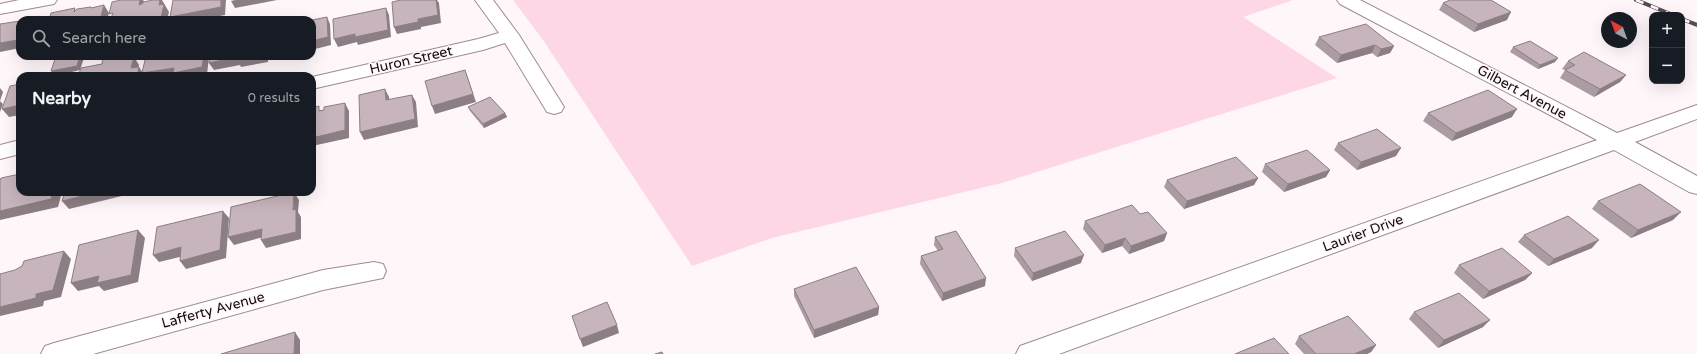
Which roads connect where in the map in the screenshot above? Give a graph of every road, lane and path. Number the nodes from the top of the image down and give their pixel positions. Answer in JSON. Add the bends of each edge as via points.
{"nodes":[{"id":1,"x":48,"y":0,"type":"edge"},
{"id":2,"x":484,"y":0,"type":"edge"},
{"id":3,"x":1346,"y":0,"type":"edge"},
{"id":4,"x":0,"y":9,"type":"edge"},
{"id":5,"x":510,"y":35,"type":"junction"},
{"id":6,"x":316,"y":82,"type":"edge"},
{"id":7,"x":554,"y":107,"type":"dead end"},
{"id":8,"x":1697,"y":112,"type":"edge"},
{"id":9,"x":1616,"y":141,"type":"junction"},
{"id":10,"x":16,"y":148,"type":"edge"},
{"id":11,"x":0,"y":152,"type":"edge"},
{"id":12,"x":1697,"y":186,"type":"edge"},
{"id":13,"x":374,"y":271,"type":"dead end"},
{"id":14,"x":54,"y":354,"type":"edge"},
{"id":15,"x":1029,"y":354,"type":"edge"}],
"edges":[{"from":1,"to":4,"type":"street"},
{"from":2,"to":5,"type":"street"},
{"from":3,"to":9,"type":"street","name":"Gilbert Avenue"},
{"from":5,"to":6,"type":"street","name":"Huron Street","via":[[483,44]]},
{"from":5,"to":7,"type":"street"},
{"from":8,"to":9,"type":"street","name":"Laurier Drive"},
{"from":9,"to":12,"type":"street","name":"Gilbert Avenue"},
{"from":9,"to":15,"type":"street","name":"Laurier Drive"},
{"from":10,"to":11,"type":"street"},
{"from":13,"to":14,"type":"street","name":"Lafferty Avenue","via":[[323,280]]}]}
